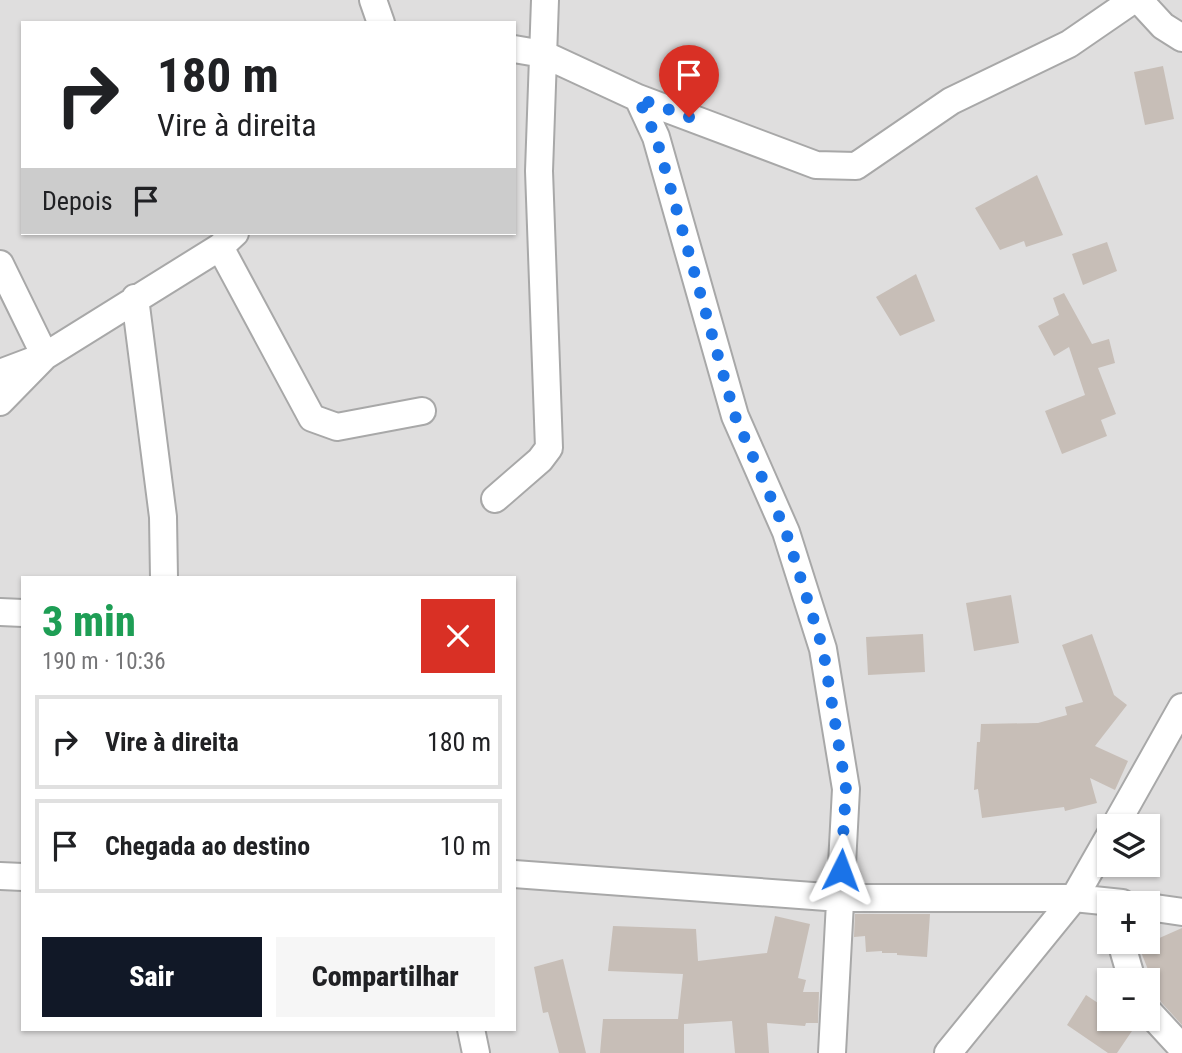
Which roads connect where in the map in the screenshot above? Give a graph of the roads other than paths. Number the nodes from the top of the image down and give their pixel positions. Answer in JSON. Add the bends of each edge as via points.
{"nodes":[{"id":1,"x":373,"y":0,"type":"edge"},
{"id":2,"x":545,"y":0,"type":"edge"},
{"id":3,"x":1133,"y":0,"type":"edge"},
{"id":4,"x":1139,"y":0,"type":"edge"},
{"id":5,"x":380,"y":21,"type":"edge"},
{"id":6,"x":1182,"y":38,"type":"edge"},
{"id":7,"x":516,"y":49,"type":"edge"},
{"id":8,"x":543,"y":54,"type":"junction"},
{"id":9,"x":638,"y":98,"type":"junction"},
{"id":10,"x":227,"y":240,"type":"edge"},
{"id":11,"x":0,"y":264,"type":"edge"},
{"id":12,"x":135,"y":298,"type":"junction"},
{"id":13,"x":45,"y":356,"type":"junction"},
{"id":14,"x":0,"y":373,"type":"edge"},
{"id":15,"x":0,"y":402,"type":"edge"},
{"id":16,"x":422,"y":411,"type":"dead end"},
{"id":17,"x":495,"y":499,"type":"dead end"},
{"id":18,"x":164,"y":576,"type":"edge"},
{"id":19,"x":0,"y":612,"type":"edge"},
{"id":20,"x":21,"y":613,"type":"edge"},
{"id":21,"x":1182,"y":707,"type":"edge"},
{"id":22,"x":1122,"y":814,"type":"edge"},
{"id":23,"x":1097,"y":858,"type":"edge"},
{"id":24,"x":516,"y":874,"type":"edge"},
{"id":25,"x":0,"y":876,"type":"edge"},
{"id":26,"x":21,"y":877,"type":"edge"},
{"id":27,"x":840,"y":898,"type":"junction"},
{"id":28,"x":1074,"y":898,"type":"junction"},
{"id":29,"x":1097,"y":900,"type":"edge"},
{"id":30,"x":1160,"y":909,"type":"edge"},
{"id":31,"x":1182,"y":912,"type":"edge"},
{"id":32,"x":1160,"y":1024,"type":"edge"},
{"id":33,"x":471,"y":1031,"type":"edge"},
{"id":34,"x":1182,"y":1048,"type":"edge"},
{"id":35,"x":476,"y":1053,"type":"edge"},
{"id":36,"x":832,"y":1053,"type":"edge"},
{"id":37,"x":948,"y":1053,"type":"edge"}],
"edges":[{"from":1,"to":5,"type":"street"},
{"from":2,"to":8,"type":"street"},
{"from":3,"to":9,"type":"street","via":[[1069,44],[951,101],[856,166],[816,165]]},
{"from":4,"to":6,"type":"street","via":[[1163,26]]},
{"from":7,"to":8,"type":"street"},
{"from":8,"to":9,"type":"street"},
{"from":8,"to":17,"type":"street","via":[[539,171],[549,449]]},
{"from":9,"to":27,"type":"street","via":[[656,137],[735,416],[786,532],[823,649],[846,789]]},
{"from":10,"to":12,"type":"street"},
{"from":10,"to":16,"type":"street","via":[[312,418],[337,427]]},
{"from":11,"to":13,"type":"street"},
{"from":12,"to":13,"type":"street"},
{"from":12,"to":18,"type":"street","via":[[163,517]]},
{"from":13,"to":14,"type":"street"},
{"from":13,"to":15,"type":"street"},
{"from":19,"to":20,"type":"street"},
{"from":21,"to":22,"type":"street"},
{"from":23,"to":28,"type":"street"},
{"from":24,"to":27,"type":"street"},
{"from":25,"to":26,"type":"street"},
{"from":27,"to":28,"type":"street"},
{"from":27,"to":36,"type":"street"},
{"from":28,"to":29,"type":"street"},
{"from":28,"to":37,"type":"street"},
{"from":30,"to":31,"type":"street"},
{"from":32,"to":34,"type":"street"},
{"from":33,"to":35,"type":"street"}]}
